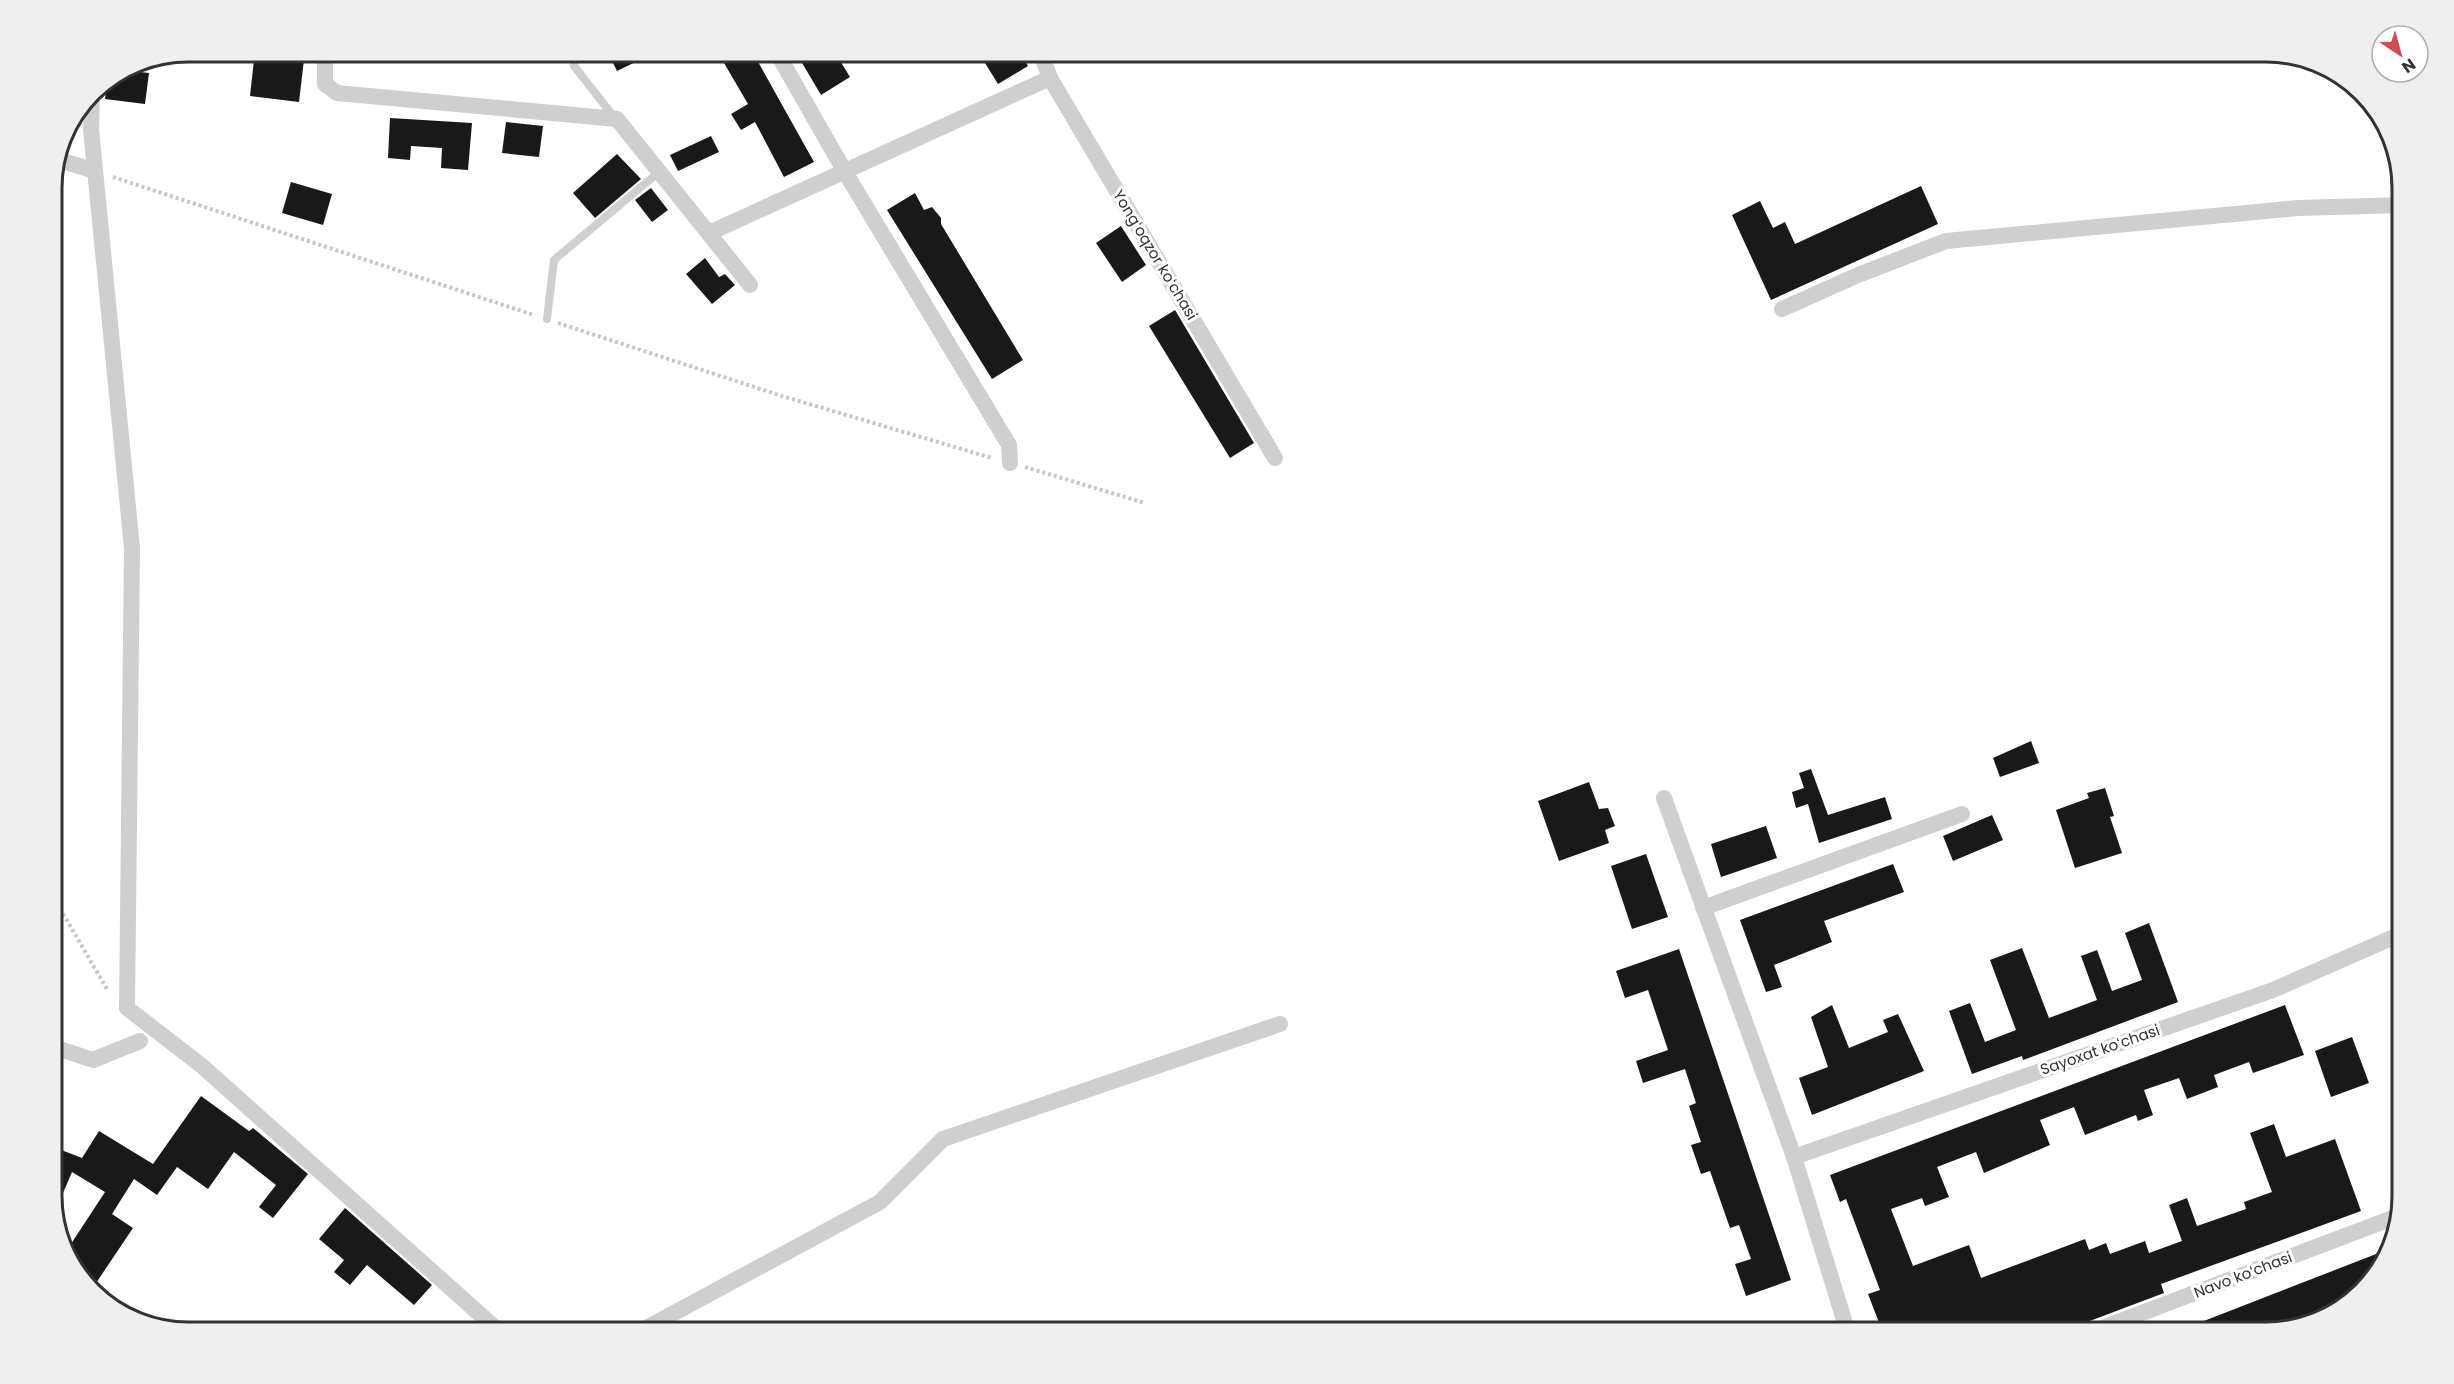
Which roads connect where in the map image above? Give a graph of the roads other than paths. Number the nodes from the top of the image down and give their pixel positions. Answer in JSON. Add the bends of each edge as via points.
{"nodes":[{"id":1,"x":324,"y":62,"type":"edge"},
{"id":2,"x":574,"y":62,"type":"edge"},
{"id":3,"x":783,"y":62,"type":"edge"},
{"id":4,"x":1044,"y":62,"type":"edge"},
{"id":5,"x":1050,"y":78,"type":"junction"},
{"id":6,"x":91,"y":107,"type":"edge"},
{"id":7,"x":616,"y":119,"type":"junction"},
{"id":8,"x":64,"y":162,"type":"edge"},
{"id":9,"x":94,"y":171,"type":"junction"},
{"id":10,"x":659,"y":172,"type":"junction"},
{"id":11,"x":844,"y":172,"type":"junction"},
{"id":12,"x":2392,"y":205,"type":"edge"},
{"id":13,"x":709,"y":233,"type":"junction"},
{"id":14,"x":750,"y":285,"type":"dead end"},
{"id":15,"x":1782,"y":309,"type":"dead end"},
{"id":16,"x":547,"y":319,"type":"road end"},
{"id":17,"x":1275,"y":458,"type":"dead end"},
{"id":18,"x":1010,"y":463,"type":"road end"},
{"id":19,"x":1664,"y":798,"type":"dead end"},
{"id":20,"x":1962,"y":814,"type":"dead end"},
{"id":21,"x":1703,"y":908,"type":"junction"},
{"id":22,"x":2392,"y":938,"type":"edge"},
{"id":23,"x":1280,"y":1024,"type":"dead end"},
{"id":24,"x":140,"y":1041,"type":"dead end"},
{"id":25,"x":62,"y":1050,"type":"edge"},
{"id":26,"x":1794,"y":1157,"type":"junction"},
{"id":27,"x":2390,"y":1219,"type":"edge"},
{"id":28,"x":489,"y":1322,"type":"edge"},
{"id":29,"x":657,"y":1322,"type":"edge"},
{"id":30,"x":1845,"y":1322,"type":"edge"},
{"id":31,"x":2118,"y":1322,"type":"edge"}],
"edges":[{"from":1,"to":7,"type":"street","via":[[325,84],[337,93]]},
{"from":2,"to":7,"type":"lane"},
{"from":3,"to":11,"type":"street"},
{"from":4,"to":5,"type":"street","name":"Yongʻoqzor koʻchasi"},
{"from":5,"to":11,"type":"street"},
{"from":5,"to":17,"type":"street","name":"Yongʻoqzor koʻchasi"},
{"from":6,"to":9,"type":"street"},
{"from":7,"to":10,"type":"street"},
{"from":8,"to":9,"type":"street"},
{"from":9,"to":28,"type":"street","via":[[132,548],[127,1008],[202,1066]]},
{"from":10,"to":13,"type":"street"},
{"from":10,"to":16,"type":"lane","via":[[554,260]]},
{"from":11,"to":13,"type":"street"},
{"from":11,"to":18,"type":"street","via":[[1009,445]]},
{"from":12,"to":15,"type":"street","via":[[2298,208],[1946,241]]},
{"from":13,"to":14,"type":"street"},
{"from":19,"to":21,"type":"street"},
{"from":20,"to":21,"type":"street"},
{"from":21,"to":26,"type":"street"},
{"from":22,"to":26,"type":"street","name":"Sayoxat koʻchasi","via":[[2273,990]]},
{"from":23,"to":29,"type":"street","via":[[943,1139],[880,1202]]},
{"from":24,"to":25,"type":"street","via":[[93,1060]]},
{"from":26,"to":30,"type":"street"},
{"from":27,"to":31,"type":"street","name":"Navo koʻchasi"}]}
